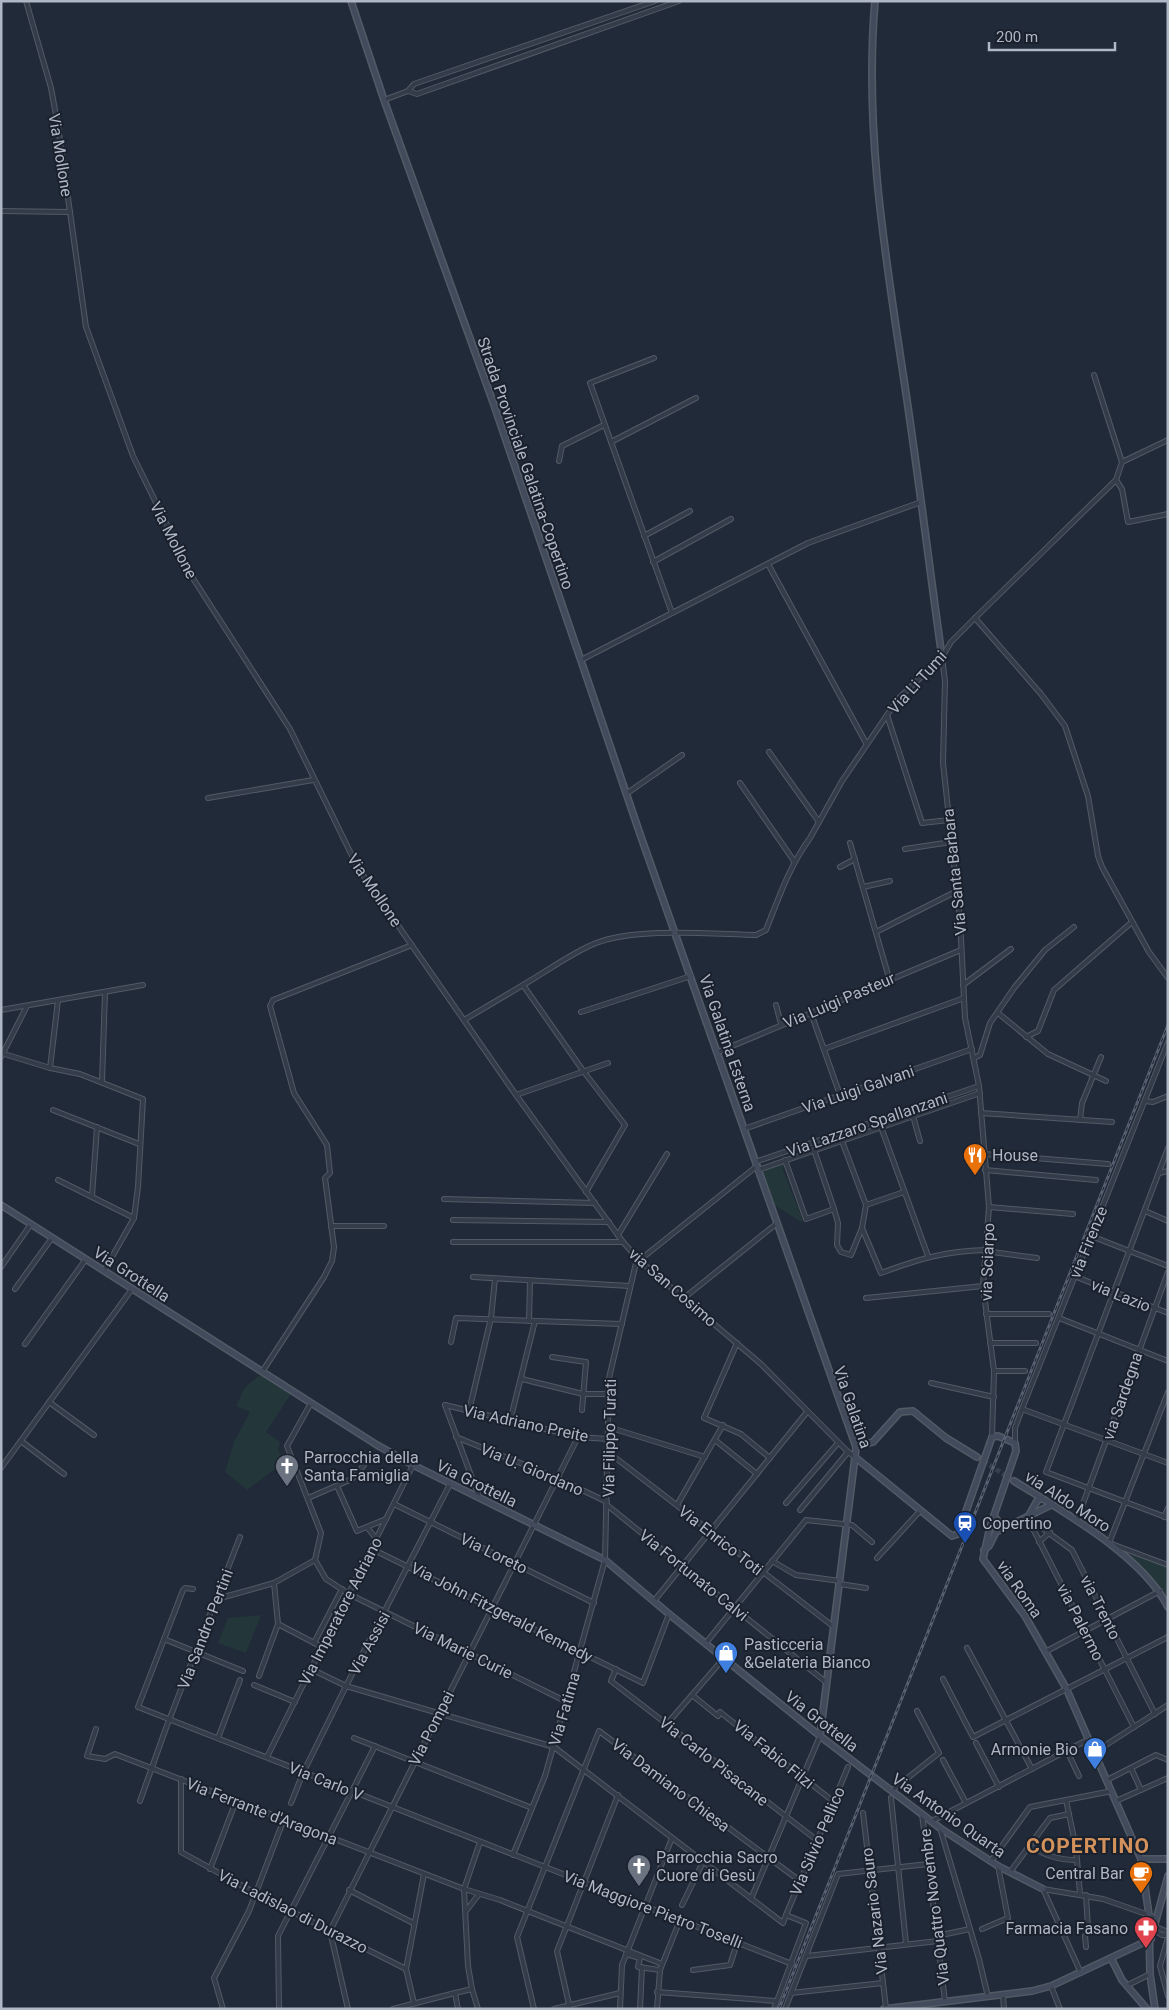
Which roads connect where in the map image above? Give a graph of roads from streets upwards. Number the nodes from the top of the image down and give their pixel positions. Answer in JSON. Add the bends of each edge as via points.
{"nodes":[{"id":1,"x":26,"y":1,"type":"edge"},
{"id":2,"x":352,"y":1,"type":"edge"},
{"id":3,"x":656,"y":1,"type":"edge"},
{"id":4,"x":679,"y":1,"type":"edge"},
{"id":5,"x":875,"y":1,"type":"edge"},
{"id":6,"x":408,"y":91,"type":"junction"},
{"id":7,"x":384,"y":100,"type":"junction"},
{"id":8,"x":1,"y":212,"type":"edge"},
{"id":9,"x":70,"y":212,"type":"junction"},
{"id":10,"x":654,"y":358,"type":"dead end"},
{"id":11,"x":1094,"y":375,"type":"dead end"},
{"id":12,"x":696,"y":398,"type":"dead end"},
{"id":13,"x":604,"y":425,"type":"junction"},
{"id":14,"x":1168,"y":440,"type":"edge"},
{"id":15,"x":611,"y":442,"type":"junction"},
{"id":16,"x":559,"y":461,"type":"dead end"},
{"id":17,"x":1122,"y":462,"type":"junction"},
{"id":18,"x":1116,"y":480,"type":"junction"},
{"id":19,"x":921,"y":502,"type":"junction"},
{"id":20,"x":690,"y":511,"type":"dead end"},
{"id":21,"x":1168,"y":514,"type":"edge"},
{"id":22,"x":731,"y":519,"type":"dead end"},
{"id":23,"x":644,"y":536,"type":"junction"},
{"id":24,"x":653,"y":562,"type":"junction"},
{"id":25,"x":768,"y":564,"type":"junction"},
{"id":26,"x":672,"y":613,"type":"junction"},
{"id":27,"x":975,"y":618,"type":"junction"},
{"id":28,"x":942,"y":657,"type":"junction"},
{"id":29,"x":580,"y":660,"type":"junction"},
{"id":30,"x":887,"y":716,"type":"junction"},
{"id":31,"x":866,"y":742,"type":"junction"},
{"id":32,"x":769,"y":752,"type":"dead end"},
{"id":33,"x":682,"y":755,"type":"dead end"},
{"id":34,"x":313,"y":780,"type":"junction"},
{"id":35,"x":740,"y":783,"type":"dead end"},
{"id":36,"x":626,"y":794,"type":"junction"},
{"id":37,"x":208,"y":798,"type":"dead end"},
{"id":38,"x":948,"y":820,"type":"junction"},
{"id":39,"x":820,"y":822,"type":"junction"},
{"id":40,"x":850,"y":842,"type":"dead end"},
{"id":41,"x":951,"y":842,"type":"junction"},
{"id":42,"x":905,"y":849,"type":"dead end"},
{"id":43,"x":855,"y":859,"type":"junction"},
{"id":44,"x":794,"y":861,"type":"junction"},
{"id":45,"x":840,"y":867,"type":"dead end"},
{"id":46,"x":890,"y":882,"type":"dead end"},
{"id":47,"x":863,"y":887,"type":"junction"},
{"id":48,"x":957,"y":892,"type":"junction"},
{"id":49,"x":1132,"y":922,"type":"junction"},
{"id":50,"x":1074,"y":927,"type":"dead end"},
{"id":51,"x":876,"y":932,"type":"junction"},
{"id":52,"x":676,"y":933,"type":"junction"},
{"id":53,"x":412,"y":945,"type":"junction"},
{"id":54,"x":1011,"y":949,"type":"dead end"},
{"id":55,"x":961,"y":950,"type":"junction"},
{"id":56,"x":691,"y":976,"type":"junction"},
{"id":57,"x":889,"y":978,"type":"junction"},
{"id":58,"x":1168,"y":978,"type":"edge"},
{"id":59,"x":143,"y":985,"type":"dead end"},
{"id":60,"x":523,"y":985,"type":"junction"},
{"id":61,"x":963,"y":985,"type":"junction"},
{"id":62,"x":105,"y":992,"type":"junction"},
{"id":63,"x":964,"y":998,"type":"junction"},
{"id":64,"x":58,"y":1000,"type":"junction"},
{"id":65,"x":776,"y":1005,"type":"dead end"},
{"id":66,"x":27,"y":1006,"type":"junction"},
{"id":67,"x":1,"y":1010,"type":"edge"},
{"id":68,"x":582,"y":1012,"type":"dead end"},
{"id":69,"x":998,"y":1012,"type":"junction"},
{"id":70,"x":811,"y":1013,"type":"junction"},
{"id":71,"x":464,"y":1020,"type":"junction"},
{"id":72,"x":781,"y":1024,"type":"junction"},
{"id":73,"x":1026,"y":1037,"type":"junction"},
{"id":74,"x":1168,"y":1042,"type":"edge"},
{"id":75,"x":824,"y":1049,"type":"junction"},
{"id":76,"x":972,"y":1050,"type":"junction"},
{"id":77,"x":718,"y":1052,"type":"junction"},
{"id":78,"x":2,"y":1054,"type":"edge"},
{"id":79,"x":1101,"y":1057,"type":"dead end"},
{"id":80,"x":974,"y":1058,"type":"junction"},
{"id":81,"x":608,"y":1062,"type":"dead end"},
{"id":82,"x":50,"y":1068,"type":"junction"},
{"id":83,"x":584,"y":1072,"type":"junction"},
{"id":84,"x":1094,"y":1076,"type":"junction"},
{"id":85,"x":1106,"y":1081,"type":"dead end"},
{"id":86,"x":102,"y":1082,"type":"junction"},
{"id":87,"x":979,"y":1086,"type":"junction"},
{"id":88,"x":980,"y":1093,"type":"junction"},
{"id":89,"x":516,"y":1095,"type":"junction"},
{"id":90,"x":840,"y":1095,"type":"junction"},
{"id":91,"x":1168,"y":1096,"type":"edge"},
{"id":92,"x":1145,"y":1101,"type":"junction"},
{"id":93,"x":52,"y":1110,"type":"dead end"},
{"id":94,"x":981,"y":1113,"type":"junction"},
{"id":95,"x":913,"y":1116,"type":"junction"},
{"id":96,"x":1080,"y":1120,"type":"junction"},
{"id":97,"x":1112,"y":1122,"type":"dead end"},
{"id":98,"x":881,"y":1127,"type":"junction"},
{"id":99,"x":97,"y":1128,"type":"junction"},
{"id":100,"x":744,"y":1129,"type":"junction"},
{"id":101,"x":842,"y":1141,"type":"junction"},
{"id":102,"x":920,"y":1141,"type":"dead end"},
{"id":103,"x":140,"y":1144,"type":"junction"},
{"id":104,"x":1168,"y":1148,"type":"edge"},
{"id":105,"x":814,"y":1150,"type":"junction"},
{"id":106,"x":667,"y":1154,"type":"dead end"},
{"id":107,"x":984,"y":1154,"type":"junction"},
{"id":108,"x":785,"y":1160,"type":"junction"},
{"id":109,"x":1108,"y":1164,"type":"dead end"},
{"id":110,"x":757,"y":1166,"type":"junction"},
{"id":111,"x":985,"y":1170,"type":"junction"},
{"id":112,"x":1168,"y":1171,"type":"edge"},
{"id":113,"x":1159,"y":1173,"type":"junction"},
{"id":114,"x":58,"y":1180,"type":"dead end"},
{"id":115,"x":1096,"y":1180,"type":"dead end"},
{"id":116,"x":586,"y":1192,"type":"junction"},
{"id":117,"x":904,"y":1192,"type":"junction"},
{"id":118,"x":92,"y":1196,"type":"junction"},
{"id":119,"x":444,"y":1199,"type":"dead end"},
{"id":120,"x":595,"y":1203,"type":"junction"},
{"id":121,"x":1,"y":1205,"type":"edge"},
{"id":122,"x":866,"y":1205,"type":"junction"},
{"id":123,"x":989,"y":1208,"type":"junction"},
{"id":124,"x":834,"y":1209,"type":"junction"},
{"id":125,"x":1145,"y":1211,"type":"junction"},
{"id":126,"x":1073,"y":1214,"type":"dead end"},
{"id":127,"x":134,"y":1218,"type":"junction"},
{"id":128,"x":453,"y":1220,"type":"dead end"},
{"id":129,"x":1168,"y":1220,"type":"edge"},
{"id":130,"x":609,"y":1222,"type":"junction"},
{"id":131,"x":32,"y":1224,"type":"junction"},
{"id":132,"x":776,"y":1224,"type":"junction"},
{"id":133,"x":331,"y":1226,"type":"junction"},
{"id":134,"x":384,"y":1226,"type":"dead end"},
{"id":135,"x":862,"y":1228,"type":"junction"},
{"id":136,"x":618,"y":1235,"type":"junction"},
{"id":137,"x":1091,"y":1236,"type":"junction"},
{"id":138,"x":52,"y":1238,"type":"junction"},
{"id":139,"x":453,"y":1242,"type":"dead end"},
{"id":140,"x":623,"y":1242,"type":"junction"},
{"id":141,"x":985,"y":1251,"type":"junction"},
{"id":142,"x":1129,"y":1251,"type":"junction"},
{"id":143,"x":928,"y":1256,"type":"junction"},
{"id":144,"x":1037,"y":1258,"type":"dead end"},
{"id":145,"x":86,"y":1260,"type":"junction"},
{"id":146,"x":640,"y":1261,"type":"junction"},
{"id":147,"x":1168,"y":1266,"type":"edge"},
{"id":148,"x":1,"y":1267,"type":"edge"},
{"id":149,"x":104,"y":1271,"type":"junction"},
{"id":150,"x":1168,"y":1272,"type":"edge"},
{"id":151,"x":1074,"y":1276,"type":"junction"},
{"id":152,"x":474,"y":1277,"type":"dead end"},
{"id":153,"x":494,"y":1278,"type":"junction"},
{"id":154,"x":530,"y":1281,"type":"junction"},
{"id":155,"x":630,"y":1286,"type":"junction"},
{"id":156,"x":983,"y":1286,"type":"junction"},
{"id":157,"x":15,"y":1289,"type":"dead end"},
{"id":158,"x":132,"y":1289,"type":"junction"},
{"id":159,"x":1114,"y":1291,"type":"junction"},
{"id":160,"x":684,"y":1298,"type":"junction"},
{"id":161,"x":866,"y":1298,"type":"dead end"},
{"id":162,"x":1154,"y":1308,"type":"junction"},
{"id":163,"x":1168,"y":1313,"type":"edge"},
{"id":164,"x":986,"y":1314,"type":"junction"},
{"id":165,"x":1048,"y":1314,"type":"dead end"},
{"id":166,"x":491,"y":1318,"type":"junction"},
{"id":167,"x":1059,"y":1318,"type":"junction"},
{"id":168,"x":529,"y":1321,"type":"junction"},
{"id":169,"x":535,"y":1321,"type":"junction"},
{"id":170,"x":622,"y":1324,"type":"junction"},
{"id":171,"x":1097,"y":1333,"type":"junction"},
{"id":172,"x":451,"y":1342,"type":"dead end"},
{"id":173,"x":737,"y":1343,"type":"junction"},
{"id":174,"x":990,"y":1343,"type":"junction"},
{"id":175,"x":1036,"y":1343,"type":"dead end"},
{"id":176,"x":25,"y":1344,"type":"dead end"},
{"id":177,"x":1138,"y":1349,"type":"junction"},
{"id":178,"x":552,"y":1356,"type":"dead end"},
{"id":179,"x":1168,"y":1360,"type":"edge"},
{"id":180,"x":994,"y":1371,"type":"junction"},
{"id":181,"x":1025,"y":1371,"type":"dead end"},
{"id":182,"x":262,"y":1372,"type":"junction"},
{"id":183,"x":522,"y":1379,"type":"junction"},
{"id":184,"x":931,"y":1383,"type":"dead end"},
{"id":185,"x":1168,"y":1392,"type":"edge"},
{"id":186,"x":583,"y":1394,"type":"junction"},
{"id":187,"x":608,"y":1394,"type":"junction"},
{"id":188,"x":994,"y":1397,"type":"junction"},
{"id":189,"x":49,"y":1402,"type":"junction"},
{"id":190,"x":311,"y":1403,"type":"junction"},
{"id":191,"x":1161,"y":1408,"type":"junction"},
{"id":192,"x":1022,"y":1409,"type":"junction"},
{"id":193,"x":582,"y":1410,"type":"dead end"},
{"id":194,"x":469,"y":1411,"type":"junction"},
{"id":195,"x":1168,"y":1411,"type":"edge"},
{"id":196,"x":807,"y":1412,"type":"junction"},
{"id":197,"x":510,"y":1420,"type":"junction"},
{"id":198,"x":1063,"y":1424,"type":"junction"},
{"id":199,"x":723,"y":1425,"type":"junction"},
{"id":200,"x":608,"y":1427,"type":"junction"},
{"id":201,"x":94,"y":1435,"type":"dead end"},
{"id":202,"x":456,"y":1437,"type":"junction"},
{"id":203,"x":578,"y":1437,"type":"junction"},
{"id":204,"x":992,"y":1438,"type":"junction"},
{"id":205,"x":608,"y":1439,"type":"junction"},
{"id":206,"x":714,"y":1440,"type":"junction"},
{"id":207,"x":1107,"y":1440,"type":"junction"},
{"id":208,"x":21,"y":1441,"type":"junction"},
{"id":209,"x":838,"y":1443,"type":"junction"},
{"id":210,"x":1015,"y":1443,"type":"junction"},
{"id":211,"x":856,"y":1447,"type":"junction"},
{"id":212,"x":608,"y":1452,"type":"junction"},
{"id":213,"x":848,"y":1452,"type":"junction"},
{"id":214,"x":1143,"y":1454,"type":"junction"},
{"id":215,"x":705,"y":1457,"type":"junction"},
{"id":216,"x":855,"y":1457,"type":"junction"},
{"id":217,"x":977,"y":1457,"type":"tunnel mouth"},
{"id":218,"x":770,"y":1458,"type":"junction"},
{"id":219,"x":1168,"y":1463,"type":"edge"},
{"id":220,"x":364,"y":1465,"type":"dead end"},
{"id":221,"x":413,"y":1465,"type":"junction"},
{"id":222,"x":1,"y":1468,"type":"edge"},
{"id":223,"x":64,"y":1474,"type":"dead end"},
{"id":224,"x":757,"y":1474,"type":"junction"},
{"id":225,"x":557,"y":1478,"type":"junction"},
{"id":226,"x":1014,"y":1480,"type":"tunnel mouth"},
{"id":227,"x":450,"y":1484,"type":"junction"},
{"id":228,"x":337,"y":1486,"type":"junction"},
{"id":229,"x":1088,"y":1488,"type":"junction"},
{"id":230,"x":1030,"y":1491,"type":"junction"},
{"id":231,"x":308,"y":1498,"type":"junction"},
{"id":232,"x":479,"y":1498,"type":"junction"},
{"id":233,"x":1041,"y":1498,"type":"junction"},
{"id":234,"x":1124,"y":1502,"type":"junction"},
{"id":235,"x":607,"y":1503,"type":"junction"},
{"id":236,"x":786,"y":1503,"type":"dead end"},
{"id":237,"x":394,"y":1504,"type":"junction"},
{"id":238,"x":677,"y":1505,"type":"junction"},
{"id":239,"x":1052,"y":1505,"type":"junction"},
{"id":240,"x":1168,"y":1508,"type":"edge"},
{"id":241,"x":800,"y":1510,"type":"dead end"},
{"id":242,"x":920,"y":1511,"type":"junction"},
{"id":243,"x":1034,"y":1511,"type":"junction"},
{"id":244,"x":994,"y":1516,"type":"junction"},
{"id":245,"x":1027,"y":1517,"type":"junction"},
{"id":246,"x":1166,"y":1518,"type":"edge"},
{"id":247,"x":387,"y":1519,"type":"junction"},
{"id":248,"x":1076,"y":1520,"type":"junction"},
{"id":249,"x":430,"y":1522,"type":"junction"},
{"id":250,"x":533,"y":1524,"type":"junction"},
{"id":251,"x":1010,"y":1524,"type":"junction"},
{"id":252,"x":848,"y":1525,"type":"junction"},
{"id":253,"x":1001,"y":1525,"type":"junction"},
{"id":254,"x":367,"y":1527,"type":"junction"},
{"id":255,"x":990,"y":1527,"type":"junction"},
{"id":256,"x":711,"y":1532,"type":"junction"},
{"id":257,"x":996,"y":1532,"type":"junction"},
{"id":258,"x":1050,"y":1532,"type":"junction"},
{"id":259,"x":240,"y":1538,"type":"dead end"},
{"id":260,"x":377,"y":1540,"type":"junction"},
{"id":261,"x":872,"y":1542,"type":"dead end"},
{"id":262,"x":1039,"y":1542,"type":"junction"},
{"id":263,"x":1110,"y":1543,"type":"junction"},
{"id":264,"x":372,"y":1549,"type":"junction"},
{"id":265,"x":984,"y":1550,"type":"junction"},
{"id":266,"x":877,"y":1558,"type":"dead end"},
{"id":267,"x":315,"y":1560,"type":"junction"},
{"id":268,"x":605,"y":1560,"type":"junction"},
{"id":269,"x":772,"y":1562,"type":"junction"},
{"id":270,"x":514,"y":1563,"type":"junction"},
{"id":271,"x":408,"y":1565,"type":"junction"},
{"id":272,"x":1168,"y":1565,"type":"edge"},
{"id":273,"x":683,"y":1566,"type":"junction"},
{"id":274,"x":763,"y":1573,"type":"junction"},
{"id":275,"x":274,"y":1583,"type":"junction"},
{"id":276,"x":840,"y":1583,"type":"junction"},
{"id":277,"x":866,"y":1588,"type":"dead end"},
{"id":278,"x":194,"y":1589,"type":"dead end"},
{"id":279,"x":342,"y":1589,"type":"junction"},
{"id":280,"x":1160,"y":1591,"type":"junction"},
{"id":281,"x":349,"y":1594,"type":"junction"},
{"id":282,"x":217,"y":1599,"type":"junction"},
{"id":283,"x":654,"y":1601,"type":"junction"},
{"id":284,"x":594,"y":1603,"type":"junction"},
{"id":285,"x":1168,"y":1607,"type":"edge"},
{"id":286,"x":492,"y":1608,"type":"junction"},
{"id":287,"x":734,"y":1608,"type":"junction"},
{"id":288,"x":385,"y":1612,"type":"junction"},
{"id":289,"x":669,"y":1614,"type":"junction"},
{"id":290,"x":1108,"y":1620,"type":"junction"},
{"id":291,"x":278,"y":1624,"type":"junction"},
{"id":292,"x":834,"y":1627,"type":"junction"},
{"id":293,"x":1086,"y":1631,"type":"junction"},
{"id":294,"x":1168,"y":1637,"type":"edge"},
{"id":295,"x":164,"y":1639,"type":"junction"},
{"id":296,"x":314,"y":1643,"type":"junction"},
{"id":297,"x":705,"y":1644,"type":"junction"},
{"id":298,"x":322,"y":1647,"type":"junction"},
{"id":299,"x":967,"y":1648,"type":"dead end"},
{"id":300,"x":196,"y":1651,"type":"junction"},
{"id":301,"x":580,"y":1652,"type":"junction"},
{"id":302,"x":1045,"y":1652,"type":"junction"},
{"id":303,"x":469,"y":1653,"type":"junction"},
{"id":304,"x":1126,"y":1656,"type":"junction"},
{"id":305,"x":724,"y":1658,"type":"junction"},
{"id":306,"x":1104,"y":1668,"type":"junction"},
{"id":307,"x":311,"y":1669,"type":"junction"},
{"id":308,"x":616,"y":1669,"type":"junction"},
{"id":309,"x":243,"y":1671,"type":"dead end"},
{"id":310,"x":259,"y":1676,"type":"dead end"},
{"id":311,"x":943,"y":1679,"type":"dead end"},
{"id":312,"x":240,"y":1680,"type":"dead end"},
{"id":313,"x":827,"y":1683,"type":"junction"},
{"id":314,"x":254,"y":1685,"type":"dead end"},
{"id":315,"x":346,"y":1686,"type":"junction"},
{"id":316,"x":1066,"y":1688,"type":"junction"},
{"id":317,"x":692,"y":1696,"type":"junction"},
{"id":318,"x":295,"y":1702,"type":"junction"},
{"id":319,"x":567,"y":1702,"type":"junction"},
{"id":320,"x":1168,"y":1705,"type":"edge"},
{"id":321,"x":917,"y":1710,"type":"dead end"},
{"id":322,"x":439,"y":1713,"type":"junction"},
{"id":323,"x":1155,"y":1714,"type":"junction"},
{"id":324,"x":169,"y":1720,"type":"junction"},
{"id":325,"x":1006,"y":1720,"type":"junction"},
{"id":326,"x":666,"y":1725,"type":"junction"},
{"id":327,"x":1134,"y":1727,"type":"junction"},
{"id":328,"x":96,"y":1729,"type":"dead end"},
{"id":329,"x":820,"y":1736,"type":"junction"},
{"id":330,"x":218,"y":1738,"type":"junction"},
{"id":331,"x":354,"y":1738,"type":"dead end"},
{"id":332,"x":1089,"y":1739,"type":"junction"},
{"id":333,"x":976,"y":1743,"type":"dead end"},
{"id":334,"x":375,"y":1746,"type":"junction"},
{"id":335,"x":554,"y":1747,"type":"junction"},
{"id":336,"x":1067,"y":1751,"type":"junction"},
{"id":337,"x":1095,"y":1752,"type":"junction"},
{"id":338,"x":268,"y":1757,"type":"junction"},
{"id":339,"x":943,"y":1760,"type":"dead end"},
{"id":340,"x":1168,"y":1760,"type":"edge"},
{"id":341,"x":414,"y":1761,"type":"junction"},
{"id":342,"x":152,"y":1767,"type":"junction"},
{"id":343,"x":848,"y":1767,"type":"dead end"},
{"id":344,"x":1131,"y":1768,"type":"junction"},
{"id":345,"x":584,"y":1769,"type":"junction"},
{"id":346,"x":1032,"y":1770,"type":"junction"},
{"id":347,"x":303,"y":1773,"type":"junction"},
{"id":348,"x":871,"y":1776,"type":"joint"},
{"id":349,"x":1079,"y":1776,"type":"dead end"},
{"id":350,"x":802,"y":1778,"type":"junction"},
{"id":351,"x":1168,"y":1778,"type":"edge"},
{"id":352,"x":181,"y":1779,"type":"junction"},
{"id":353,"x":1107,"y":1780,"type":"junction"},
{"id":354,"x":1000,"y":1787,"type":"junction"},
{"id":355,"x":895,"y":1788,"type":"dead end"},
{"id":356,"x":1141,"y":1790,"type":"junction"},
{"id":357,"x":352,"y":1792,"type":"junction"},
{"id":358,"x":1112,"y":1792,"type":"junction"},
{"id":359,"x":618,"y":1795,"type":"junction"},
{"id":360,"x":891,"y":1798,"type":"dead end"},
{"id":361,"x":236,"y":1800,"type":"junction"},
{"id":362,"x":1066,"y":1800,"type":"junction"},
{"id":363,"x":140,"y":1801,"type":"dead end"},
{"id":364,"x":1116,"y":1801,"type":"junction"},
{"id":365,"x":834,"y":1802,"type":"junction"},
{"id":366,"x":291,"y":1803,"type":"dead end"},
{"id":367,"x":966,"y":1803,"type":"junction"},
{"id":368,"x":392,"y":1808,"type":"junction"},
{"id":369,"x":532,"y":1808,"type":"junction"},
{"id":370,"x":863,"y":1814,"type":"dead end"},
{"id":371,"x":922,"y":1814,"type":"junction"},
{"id":372,"x":1069,"y":1814,"type":"junction"},
{"id":373,"x":786,"y":1817,"type":"junction"},
{"id":374,"x":284,"y":1819,"type":"junction"},
{"id":375,"x":932,"y":1821,"type":"junction"},
{"id":376,"x":940,"y":1828,"type":"junction"},
{"id":377,"x":329,"y":1837,"type":"junction"},
{"id":378,"x":672,"y":1838,"type":"junction"},
{"id":379,"x":818,"y":1841,"type":"junction"},
{"id":380,"x":480,"y":1842,"type":"junction"},
{"id":381,"x":1028,"y":1845,"type":"junction"},
{"id":382,"x":368,"y":1852,"type":"junction"},
{"id":383,"x":514,"y":1855,"type":"junction"},
{"id":384,"x":769,"y":1858,"type":"junction"},
{"id":385,"x":1141,"y":1859,"type":"junction"},
{"id":386,"x":1168,"y":1859,"type":"edge"},
{"id":387,"x":1077,"y":1860,"type":"junction"},
{"id":388,"x":991,"y":1861,"type":"junction"},
{"id":389,"x":703,"y":1862,"type":"junction"},
{"id":390,"x":928,"y":1864,"type":"junction"},
{"id":391,"x":998,"y":1866,"type":"junction"},
{"id":392,"x":544,"y":1867,"type":"junction"},
{"id":393,"x":899,"y":1867,"type":"junction"},
{"id":394,"x":210,"y":1869,"type":"junction"},
{"id":395,"x":869,"y":1870,"type":"junction"},
{"id":396,"x":1010,"y":1872,"type":"junction"},
{"id":397,"x":424,"y":1874,"type":"junction"},
{"id":398,"x":1168,"y":1876,"type":"edge"},
{"id":399,"x":800,"y":1881,"type":"junction"},
{"id":400,"x":584,"y":1882,"type":"junction"},
{"id":401,"x":1043,"y":1889,"type":"junction"},
{"id":402,"x":349,"y":1890,"type":"junction"},
{"id":403,"x":464,"y":1890,"type":"junction"},
{"id":404,"x":255,"y":1893,"type":"junction"},
{"id":405,"x":479,"y":1894,"type":"junction"},
{"id":406,"x":1080,"y":1894,"type":"junction"},
{"id":407,"x":1086,"y":1896,"type":"junction"},
{"id":408,"x":751,"y":1899,"type":"junction"},
{"id":409,"x":645,"y":1906,"type":"junction"},
{"id":410,"x":682,"y":1906,"type":"dead end"},
{"id":411,"x":291,"y":1911,"type":"junction"},
{"id":412,"x":466,"y":1911,"type":"junction"},
{"id":413,"x":527,"y":1911,"type":"junction"},
{"id":414,"x":1149,"y":1913,"type":"junction"},
{"id":415,"x":786,"y":1915,"type":"junction"},
{"id":416,"x":1156,"y":1916,"type":"junction"},
{"id":417,"x":680,"y":1920,"type":"junction"},
{"id":418,"x":414,"y":1923,"type":"junction"},
{"id":419,"x":567,"y":1926,"type":"junction"},
{"id":420,"x":1152,"y":1928,"type":"junction"},
{"id":421,"x":970,"y":1929,"type":"junction"},
{"id":422,"x":982,"y":1929,"type":"dead end"},
{"id":423,"x":1088,"y":1929,"type":"dead end"},
{"id":424,"x":330,"y":1931,"type":"junction"},
{"id":425,"x":1168,"y":1932,"type":"edge"},
{"id":426,"x":946,"y":1934,"type":"dead end"},
{"id":427,"x":1085,"y":1936,"type":"dead end"},
{"id":428,"x":1151,"y":1939,"type":"junction"},
{"id":429,"x":938,"y":1941,"type":"junction"},
{"id":430,"x":737,"y":1943,"type":"junction"},
{"id":431,"x":906,"y":1944,"type":"junction"},
{"id":432,"x":879,"y":1946,"type":"junction"},
{"id":433,"x":1086,"y":1947,"type":"dead end"},
{"id":434,"x":627,"y":1952,"type":"junction"},
{"id":435,"x":807,"y":1956,"type":"junction"},
{"id":436,"x":1111,"y":1958,"type":"junction"},
{"id":437,"x":662,"y":1964,"type":"junction"},
{"id":438,"x":792,"y":1964,"type":"junction"},
{"id":439,"x":642,"y":1967,"type":"junction"},
{"id":440,"x":406,"y":1969,"type":"junction"},
{"id":441,"x":660,"y":1970,"type":"junction"},
{"id":442,"x":693,"y":1970,"type":"dead end"},
{"id":443,"x":1081,"y":1973,"type":"junction"},
{"id":444,"x":1150,"y":1974,"type":"junction"},
{"id":445,"x":883,"y":1983,"type":"junction"},
{"id":446,"x":1128,"y":1985,"type":"junction"},
{"id":447,"x":1051,"y":1986,"type":"junction"},
{"id":448,"x":472,"y":1988,"type":"junction"},
{"id":449,"x":657,"y":1992,"type":"junction"},
{"id":450,"x":455,"y":1993,"type":"junction"},
{"id":451,"x":620,"y":1993,"type":"junction"},
{"id":452,"x":791,"y":1993,"type":"junction"},
{"id":453,"x":1003,"y":1995,"type":"junction"},
{"id":454,"x":1168,"y":1996,"type":"edge"},
{"id":455,"x":988,"y":1997,"type":"junction"},
{"id":456,"x":776,"y":2001,"type":"junction"},
{"id":457,"x":945,"y":2001,"type":"junction"},
{"id":458,"x":1154,"y":2002,"type":"junction"},
{"id":459,"x":414,"y":2003,"type":"junction"},
{"id":460,"x":932,"y":2006,"type":"edge"},
{"id":461,"x":570,"y":2007,"type":"edge"},
{"id":462,"x":1145,"y":2007,"type":"edge"},
{"id":463,"x":223,"y":2009,"type":"edge"},
{"id":464,"x":279,"y":2009,"type":"edge"},
{"id":465,"x":348,"y":2009,"type":"edge"},
{"id":466,"x":393,"y":2009,"type":"edge"},
{"id":467,"x":458,"y":2009,"type":"edge"},
{"id":468,"x":478,"y":2009,"type":"edge"},
{"id":469,"x":534,"y":2009,"type":"edge"},
{"id":470,"x":554,"y":2009,"type":"edge"},
{"id":471,"x":620,"y":2009,"type":"edge"},
{"id":472,"x":640,"y":2009,"type":"edge"},
{"id":473,"x":657,"y":2009,"type":"edge"},
{"id":474,"x":774,"y":2009,"type":"edge"},
{"id":475,"x":785,"y":2009,"type":"edge"},
{"id":476,"x":885,"y":2009,"type":"edge"},
{"id":477,"x":1004,"y":2009,"type":"edge"},
{"id":478,"x":1060,"y":2009,"type":"edge"},
{"id":479,"x":1155,"y":2009,"type":"edge"}],
"edges":[{"from":1,"to":9,"type":"street","name":"Via Mollone","via":[[51,88]]},
{"from":2,"to":7,"type":"street","name":"Strada Provinciale Galatina-Copertino"},
{"from":3,"to":6,"type":"street","via":[[414,84]]},
{"from":4,"to":6,"type":"street","via":[[417,94]]},
{"from":5,"to":19,"type":"street","via":[[873,144],[890,290]]},
{"from":6,"to":7,"type":"street"},
{"from":7,"to":29,"type":"street","name":"Strada Provinciale Galatina-Copertino","via":[[494,405]]},
{"from":8,"to":9,"type":"street"},
{"from":9,"to":34,"type":"street","name":"Via Mollone","via":[[86,327],[133,456],[194,580],[290,729]]},
{"from":10,"to":13,"type":"street","via":[[590,383]]},
{"from":11,"to":17,"type":"street"},
{"from":12,"to":15,"type":"street"},
{"from":13,"to":15,"type":"street"},
{"from":13,"to":16,"type":"street","via":[[562,446]]},
{"from":14,"to":17,"type":"street"},
{"from":15,"to":23,"type":"street"},
{"from":17,"to":18,"type":"street","name":"Via Li Tumi"},
{"from":18,"to":21,"type":"street","via":[[1122,489],[1128,522]]},
{"from":18,"to":27,"type":"street","name":"Via Li Tumi"},
{"from":19,"to":25,"type":"street","via":[[808,543]]},
{"from":19,"to":28,"type":"street"},
{"from":20,"to":23,"type":"street"},
{"from":22,"to":24,"type":"street"},
{"from":23,"to":24,"type":"street"},
{"from":24,"to":26,"type":"street"},
{"from":25,"to":26,"type":"street"},
{"from":25,"to":31,"type":"street"},
{"from":26,"to":29,"type":"street"},
{"from":27,"to":28,"type":"street","name":"Via Li Tumi","via":[[951,642]]},
{"from":27,"to":49,"type":"street","via":[[1065,726],[1088,796],[1098,856]]},
{"from":28,"to":30,"type":"street","name":"Via Li Tumi","via":[[898,699]]},
{"from":28,"to":38,"type":"street","name":"Via Santa Barbara","via":[[945,681],[943,763]]},
{"from":29,"to":36,"type":"street","name":"Strada Provinciale Galatina-Copertino"},
{"from":30,"to":31,"type":"street","name":"Via Li Tumi"},
{"from":30,"to":38,"type":"street","via":[[922,823]]},
{"from":31,"to":39,"type":"street","name":"Via Li Tumi"},
{"from":32,"to":39,"type":"street"},
{"from":33,"to":36,"type":"street"},
{"from":34,"to":37,"type":"street"},
{"from":34,"to":53,"type":"street","name":"Via Mollone","via":[[358,868]]},
{"from":35,"to":44,"type":"street"},
{"from":36,"to":52,"type":"street","name":"Strada Provinciale Galatina-Copertino"},
{"from":38,"to":41,"type":"street","name":"Via Santa Barbara"},
{"from":39,"to":44,"type":"street","name":"Via Li Tumi"},
{"from":40,"to":43,"type":"street"},
{"from":41,"to":42,"type":"street"},
{"from":41,"to":48,"type":"street","name":"Via Santa Barbara"},
{"from":43,"to":45,"type":"street"},
{"from":43,"to":47,"type":"street"},
{"from":44,"to":52,"type":"street","name":"Via Li Tumi","via":[[766,930],[761,934]]},
{"from":46,"to":47,"type":"street"},
{"from":47,"to":51,"type":"street"},
{"from":48,"to":51,"type":"street"},
{"from":48,"to":55,"type":"street","name":"Via Santa Barbara"},
{"from":49,"to":58,"type":"street","via":[[1148,952]]},
{"from":49,"to":73,"type":"street","via":[[1054,990],[1038,1031]]},
{"from":50,"to":69,"type":"street","via":[[1035,961]]},
{"from":51,"to":57,"type":"street"},
{"from":52,"to":56,"type":"street","name":"Via Galatina Esterna"},
{"from":52,"to":60,"type":"street","via":[[614,938],[595,944]]},
{"from":53,"to":71,"type":"street","name":"Via Mollone"},
{"from":53,"to":133,"type":"street","via":[[273,1000],[270,1006],[294,1093],[326,1145],[330,1173],[325,1178]]},
{"from":54,"to":61,"type":"street"},
{"from":55,"to":57,"type":"street","name":"Via Luigi Pasteur"},
{"from":55,"to":61,"type":"street","name":"Via Santa Barbara"},
{"from":56,"to":68,"type":"street"},
{"from":56,"to":77,"type":"street","name":"Via Galatina Esterna"},
{"from":57,"to":70,"type":"street","name":"Via Luigi Pasteur"},
{"from":59,"to":62,"type":"street"},
{"from":60,"to":71,"type":"street"},
{"from":60,"to":83,"type":"street"},
{"from":61,"to":63,"type":"street","name":"Via Santa Barbara"},
{"from":62,"to":64,"type":"street"},
{"from":62,"to":86,"type":"street"},
{"from":63,"to":75,"type":"street"},
{"from":63,"to":76,"type":"street","name":"Via Santa Barbara"},
{"from":64,"to":66,"type":"street"},
{"from":64,"to":82,"type":"street"},
{"from":65,"to":72,"type":"street"},
{"from":66,"to":67,"type":"street"},
{"from":66,"to":78,"type":"street"},
{"from":69,"to":73,"type":"street"},
{"from":69,"to":80,"type":"street","via":[[990,1023],[980,1055]]},
{"from":70,"to":72,"type":"street","name":"Via Luigi Pasteur"},
{"from":70,"to":75,"type":"street"},
{"from":71,"to":89,"type":"street","name":"via San Cosimo"},
{"from":72,"to":77,"type":"street","name":"Via Luigi Pasteur"},
{"from":73,"to":84,"type":"street","via":[[1048,1054]]},
{"from":74,"to":92,"type":"street","name":"via Firenze"},
{"from":75,"to":90,"type":"street"},
{"from":76,"to":80,"type":"street","name":"Via Santa Barbara"},
{"from":76,"to":90,"type":"street","name":"Via Luigi Galvani"},
{"from":77,"to":100,"type":"street","name":"Via Galatina Esterna"},
{"from":78,"to":82,"type":"street"},
{"from":79,"to":84,"type":"street"},
{"from":80,"to":87,"type":"street","name":"Via Santa Barbara"},
{"from":81,"to":83,"type":"street"},
{"from":82,"to":86,"type":"street"},
{"from":83,"to":89,"type":"street"},
{"from":83,"to":116,"type":"street","via":[[625,1125]]},
{"from":84,"to":85,"type":"street"},
{"from":84,"to":96,"type":"street","via":[[1082,1103]]},
{"from":86,"to":103,"type":"street","via":[[143,1099]]},
{"from":87,"to":88,"type":"street","name":"via Sciarpo"},
{"from":87,"to":110,"type":"street","name":"Via Lazzaro Spallanzani"},
{"from":88,"to":94,"type":"street","name":"via Sciarpo"},
{"from":88,"to":95,"type":"street","name":"Via Lazzaro Spallanzani"},
{"from":89,"to":116,"type":"street","name":"via San Cosimo"},
{"from":90,"to":100,"type":"street","name":"Via Luigi Galvani"},
{"from":91,"to":92,"type":"street"},
{"from":92,"to":137,"type":"street","name":"via Firenze"},
{"from":93,"to":99,"type":"street"},
{"from":94,"to":96,"type":"street"},
{"from":94,"to":107,"type":"street","name":"via Sciarpo"},
{"from":95,"to":98,"type":"street","name":"Via Lazzaro Spallanzani"},
{"from":95,"to":102,"type":"street"},
{"from":96,"to":97,"type":"street"},
{"from":98,"to":101,"type":"street","name":"Via Lazzaro Spallanzani"},
{"from":98,"to":117,"type":"street"},
{"from":99,"to":103,"type":"street"},
{"from":99,"to":118,"type":"street"},
{"from":100,"to":110,"type":"street","name":"Via Galatina Esterna"},
{"from":101,"to":105,"type":"street","name":"Via Lazzaro Spallanzani"},
{"from":101,"to":122,"type":"street"},
{"from":103,"to":127,"type":"street"},
{"from":104,"to":113,"type":"street"},
{"from":105,"to":108,"type":"street","name":"Via Lazzaro Spallanzani"},
{"from":105,"to":124,"type":"street"},
{"from":106,"to":136,"type":"street"},
{"from":107,"to":109,"type":"street"},
{"from":107,"to":111,"type":"street","name":"via Sciarpo"},
{"from":108,"to":110,"type":"street","name":"Via Lazzaro Spallanzani"},
{"from":108,"to":124,"type":"street","via":[[806,1218]]},
{"from":110,"to":132,"type":"street","name":"Via Galatina"},
{"from":110,"to":146,"type":"street"},
{"from":111,"to":115,"type":"street"},
{"from":111,"to":123,"type":"street","name":"via Sciarpo"},
{"from":112,"to":113,"type":"street"},
{"from":113,"to":125,"type":"street"},
{"from":114,"to":118,"type":"street"},
{"from":116,"to":120,"type":"street","name":"via San Cosimo"},
{"from":117,"to":122,"type":"street"},
{"from":117,"to":143,"type":"street"},
{"from":118,"to":127,"type":"street"},
{"from":119,"to":120,"type":"street"},
{"from":120,"to":130,"type":"street","name":"via San Cosimo"},
{"from":121,"to":131,"type":"street","name":"Via Grottella"},
{"from":122,"to":135,"type":"street"},
{"from":123,"to":126,"type":"street"},
{"from":123,"to":141,"type":"street","name":"via Sciarpo"},
{"from":124,"to":135,"type":"street","via":[[838,1223],[837,1245],[841,1252],[850,1255]]},
{"from":125,"to":129,"type":"street"},
{"from":125,"to":142,"type":"street"},
{"from":127,"to":149,"type":"street"},
{"from":128,"to":130,"type":"street"},
{"from":130,"to":136,"type":"street","name":"via San Cosimo"},
{"from":131,"to":138,"type":"street","name":"Via Grottella"},
{"from":131,"to":148,"type":"street"},
{"from":132,"to":160,"type":"street"},
{"from":132,"to":211,"type":"street","name":"Via Galatina"},
{"from":133,"to":134,"type":"street"},
{"from":133,"to":182,"type":"street","via":[[332,1261]]},
{"from":135,"to":143,"type":"street","via":[[882,1273]]},
{"from":136,"to":140,"type":"street","name":"via San Cosimo"},
{"from":137,"to":142,"type":"street"},
{"from":137,"to":151,"type":"street","name":"via Firenze"},
{"from":138,"to":145,"type":"street","name":"Via Grottella"},
{"from":138,"to":157,"type":"street"},
{"from":139,"to":140,"type":"street"},
{"from":140,"to":146,"type":"street","name":"via San Cosimo"},
{"from":141,"to":143,"type":"street","via":[[953,1251]]},
{"from":141,"to":144,"type":"street"},
{"from":141,"to":156,"type":"street","name":"via Sciarpo"},
{"from":142,"to":147,"type":"street"},
{"from":142,"to":159,"type":"street"},
{"from":145,"to":149,"type":"street","name":"Via Grottella"},
{"from":145,"to":176,"type":"street"},
{"from":146,"to":155,"type":"street","name":"Via Filippo Turati","via":[[636,1263]]},
{"from":146,"to":160,"type":"street","name":"via San Cosimo"},
{"from":149,"to":158,"type":"street","name":"Via Grottella"},
{"from":150,"to":162,"type":"street","name":"via Sardegna"},
{"from":151,"to":159,"type":"street","name":"via Lazio"},
{"from":151,"to":167,"type":"street","name":"via Firenze"},
{"from":152,"to":153,"type":"street"},
{"from":153,"to":154,"type":"street"},
{"from":153,"to":166,"type":"street"},
{"from":154,"to":155,"type":"street"},
{"from":154,"to":168,"type":"street"},
{"from":155,"to":170,"type":"street","name":"Via Filippo Turati"},
{"from":156,"to":161,"type":"street"},
{"from":156,"to":164,"type":"street","name":"via Sciarpo"},
{"from":158,"to":182,"type":"street","name":"Via Grottella"},
{"from":158,"to":189,"type":"street"},
{"from":159,"to":162,"type":"street","name":"via Lazio"},
{"from":159,"to":171,"type":"street"},
{"from":160,"to":173,"type":"street","name":"via San Cosimo"},
{"from":162,"to":163,"type":"street","name":"via Lazio"},
{"from":162,"to":177,"type":"street","name":"via Sardegna"},
{"from":164,"to":165,"type":"street"},
{"from":164,"to":174,"type":"street","name":"via Sciarpo"},
{"from":166,"to":168,"type":"street"},
{"from":166,"to":172,"type":"street","via":[[456,1318]]},
{"from":166,"to":194,"type":"street"},
{"from":167,"to":171,"type":"street"},
{"from":167,"to":192,"type":"street","name":"via Firenze"},
{"from":168,"to":169,"type":"street"},
{"from":169,"to":170,"type":"street"},
{"from":169,"to":183,"type":"street"},
{"from":170,"to":187,"type":"street","name":"Via Filippo Turati","via":[[611,1366]]},
{"from":171,"to":177,"type":"street"},
{"from":171,"to":198,"type":"street"},
{"from":173,"to":196,"type":"street","name":"via San Cosimo"},
{"from":173,"to":199,"type":"street","via":[[704,1418]]},
{"from":174,"to":175,"type":"street"},
{"from":174,"to":180,"type":"street","name":"via Sciarpo"},
{"from":177,"to":179,"type":"street"},
{"from":177,"to":207,"type":"street","name":"via Sardegna"},
{"from":178,"to":186,"type":"street","via":[[586,1362]]},
{"from":180,"to":181,"type":"street"},
{"from":180,"to":188,"type":"street","name":"via Sciarpo"},
{"from":182,"to":190,"type":"street","name":"Via Grottella"},
{"from":183,"to":186,"type":"street"},
{"from":183,"to":197,"type":"street"},
{"from":184,"to":188,"type":"street"},
{"from":185,"to":191,"type":"street"},
{"from":186,"to":187,"type":"street"},
{"from":186,"to":193,"type":"street"},
{"from":187,"to":200,"type":"street","name":"Via Filippo Turati"},
{"from":188,"to":204,"type":"street","name":"via Sciarpo"},
{"from":189,"to":201,"type":"street"},
{"from":189,"to":208,"type":"street"},
{"from":190,"to":221,"type":"street","name":"Via Grottella"},
{"from":190,"to":231,"type":"street","via":[[287,1446]]},
{"from":191,"to":195,"type":"street"},
{"from":191,"to":214,"type":"street"},
{"from":192,"to":198,"type":"street"},
{"from":192,"to":210,"type":"street","name":"via Firenze","via":[[1015,1428]]},
{"from":194,"to":197,"type":"street","name":"Via Adriano Preite"},
{"from":194,"to":202,"type":"street","name":"Via Adriano Preite","via":[[445,1405]]},
{"from":196,"to":209,"type":"street","name":"via San Cosimo"},
{"from":196,"to":218,"type":"street"},
{"from":197,"to":203,"type":"street","name":"Via Adriano Preite"},
{"from":198,"to":207,"type":"street"},
{"from":198,"to":229,"type":"street","via":[[1046,1472]]},
{"from":199,"to":206,"type":"street"},
{"from":199,"to":218,"type":"street","via":[[741,1434]]},
{"from":200,"to":205,"type":"street","name":"Via Filippo Turati"},
{"from":200,"to":215,"type":"street"},
{"from":202,"to":225,"type":"street","name":"Via U. Giordano"},
{"from":202,"to":232,"type":"street"},
{"from":203,"to":205,"type":"street","name":"Via Adriano Preite"},
{"from":203,"to":225,"type":"street","name":"Via Pompei"},
{"from":204,"to":210,"type":"street","via":[[1004,1438]]},
{"from":204,"to":242,"type":"street","name":"Via Galatina","via":[[958,1534],[952,1536]]},
{"from":205,"to":212,"type":"street","name":"Via Filippo Turati"},
{"from":206,"to":215,"type":"street"},
{"from":206,"to":224,"type":"street"},
{"from":207,"to":214,"type":"street"},
{"from":207,"to":229,"type":"street","name":"via Sardegna"},
{"from":208,"to":222,"type":"street"},
{"from":208,"to":223,"type":"street"},
{"from":209,"to":213,"type":"street","name":"via San Cosimo"},
{"from":209,"to":236,"type":"street"},
{"from":210,"to":244,"type":"street","name":"via Roma","via":[[1016,1451]]},
{"from":211,"to":216,"type":"street","name":"Via Galatina"},
{"from":211,"to":217,"type":"street","via":[[873,1442],[900,1412],[913,1411]]},
{"from":212,"to":235,"type":"street","name":"Via Filippo Turati"},
{"from":212,"to":238,"type":"street","name":"Via Enrico Toti"},
{"from":213,"to":216,"type":"street","name":"via San Cosimo"},
{"from":213,"to":241,"type":"street"},
{"from":214,"to":219,"type":"street"},
{"from":214,"to":234,"type":"street"},
{"from":215,"to":238,"type":"street"},
{"from":216,"to":242,"type":"street","name":"Via Galatina"},
{"from":216,"to":252,"type":"street"},
{"from":218,"to":224,"type":"street"},
{"from":220,"to":228,"type":"street","via":[[352,1479]]},
{"from":221,"to":227,"type":"street","name":"Via Grottella"},
{"from":221,"to":237,"type":"street","name":"Via Imperatore Adriano"},
{"from":224,"to":256,"type":"street"},
{"from":225,"to":235,"type":"street","name":"Via U. Giordano"},
{"from":225,"to":250,"type":"street","name":"Via Pompei"},
{"from":226,"to":230,"type":"street","name":"via Aldo Moro"},
{"from":227,"to":232,"type":"street","name":"Via Grottella"},
{"from":227,"to":249,"type":"street","name":"Via Assisi"},
{"from":228,"to":231,"type":"street"},
{"from":228,"to":254,"type":"street","via":[[357,1531]]},
{"from":229,"to":234,"type":"street"},
{"from":229,"to":248,"type":"street","name":"via Sardegna"},
{"from":230,"to":233,"type":"street","name":"via Aldo Moro"},
{"from":230,"to":243,"type":"street"},
{"from":231,"to":267,"type":"street","via":[[322,1533]]},
{"from":232,"to":250,"type":"street","name":"Via Grottella"},
{"from":233,"to":239,"type":"street","name":"via Aldo Moro"},
{"from":233,"to":243,"type":"street"},
{"from":234,"to":246,"type":"street"},
{"from":234,"to":263,"type":"street"},
{"from":235,"to":268,"type":"street","name":"Via Filippo Turati"},
{"from":235,"to":273,"type":"street","name":"Via Fortunato Calvi"},
{"from":237,"to":247,"type":"street","name":"Via Imperatore Adriano"},
{"from":237,"to":249,"type":"street","name":"Via Loreto"},
{"from":238,"to":256,"type":"street","name":"Via Enrico Toti"},
{"from":239,"to":243,"type":"street"},
{"from":239,"to":248,"type":"street","name":"via Aldo Moro"},
{"from":240,"to":246,"type":"street"},
{"from":242,"to":266,"type":"street"},
{"from":243,"to":245,"type":"street"},
{"from":244,"to":253,"type":"street"},
{"from":244,"to":255,"type":"street","name":"via Roma"},
{"from":245,"to":251,"type":"street"},
{"from":245,"to":258,"type":"street","name":"via Trento"},
{"from":245,"to":262,"type":"street","name":"via Palermo"},
{"from":247,"to":254,"type":"street"},
{"from":247,"to":260,"type":"street","name":"Via Imperatore Adriano"},
{"from":248,"to":263,"type":"street","name":"via Aldo Moro"},
{"from":249,"to":270,"type":"street","name":"Via Loreto"},
{"from":249,"to":271,"type":"street","name":"Via Assisi"},
{"from":250,"to":268,"type":"street","name":"Via Grottella"},
{"from":250,"to":270,"type":"street","name":"Via Pompei"},
{"from":251,"to":253,"type":"street"},
{"from":251,"to":257,"type":"street"},
{"from":252,"to":261,"type":"street"},
{"from":252,"to":269,"type":"street","via":[[806,1520]]},
{"from":252,"to":276,"type":"street"},
{"from":253,"to":255,"type":"street"},
{"from":254,"to":260,"type":"street"},
{"from":255,"to":257,"type":"street"},
{"from":255,"to":265,"type":"street","name":"via Roma"},
{"from":256,"to":273,"type":"street"},
{"from":256,"to":274,"type":"street","name":"Via Enrico Toti"},
{"from":257,"to":265,"type":"street","via":[[990,1546]]},
{"from":258,"to":262,"type":"street"},
{"from":258,"to":290,"type":"street","name":"via Trento","via":[[1072,1550]]},
{"from":259,"to":282,"type":"street","name":"Via Sandro Pertini"},
{"from":260,"to":264,"type":"street","name":"Via Imperatore Adriano"},
{"from":262,"to":293,"type":"street","name":"via Palermo"},
{"from":263,"to":272,"type":"street"},
{"from":263,"to":280,"type":"street","name":"via Aldo Moro"},
{"from":264,"to":271,"type":"street","name":"Via John Fitzgerald Kennedy"},
{"from":264,"to":281,"type":"street","name":"Via Imperatore Adriano"},
{"from":265,"to":302,"type":"street","name":"via Roma","via":[[983,1559],[1025,1616]]},
{"from":267,"to":275,"type":"street"},
{"from":267,"to":279,"type":"street","name":"Via Marie Curie","via":[[326,1579]]},
{"from":268,"to":283,"type":"street","name":"Via Grottella"},
{"from":268,"to":284,"type":"street","name":"Via Fatima"},
{"from":269,"to":274,"type":"street"},
{"from":269,"to":276,"type":"street","via":[[796,1575]]},
{"from":270,"to":284,"type":"street","name":"Via Loreto"},
{"from":270,"to":286,"type":"street","name":"Via Pompei"},
{"from":271,"to":286,"type":"street","name":"Via John Fitzgerald Kennedy"},
{"from":271,"to":288,"type":"street","name":"Via Assisi"},
{"from":273,"to":283,"type":"street"},
{"from":273,"to":287,"type":"street","name":"Via Fortunato Calvi"},
{"from":274,"to":287,"type":"street"},
{"from":274,"to":292,"type":"street","name":"Via Enrico Toti"},
{"from":275,"to":282,"type":"street"},
{"from":275,"to":291,"type":"street"},
{"from":276,"to":277,"type":"street"},
{"from":276,"to":292,"type":"street"},
{"from":278,"to":295,"type":"street","via":[[182,1590]]},
{"from":279,"to":281,"type":"street","name":"Via Marie Curie"},
{"from":279,"to":296,"type":"street"},
{"from":280,"to":285,"type":"street","name":"via Aldo Moro"},
{"from":280,"to":290,"type":"street"},
{"from":281,"to":288,"type":"street","name":"Via Marie Curie"},
{"from":281,"to":298,"type":"street","name":"Via Imperatore Adriano"},
{"from":282,"to":300,"type":"street","name":"Via Sandro Pertini"},
{"from":283,"to":289,"type":"street","name":"Via Grottella"},
{"from":284,"to":301,"type":"street","name":"Via Fatima"},
{"from":286,"to":301,"type":"street","name":"Via John Fitzgerald Kennedy"},
{"from":286,"to":303,"type":"street","name":"Via Pompei"},
{"from":287,"to":297,"type":"street"},
{"from":287,"to":313,"type":"street","name":"Via Fortunato Calvi"},
{"from":288,"to":303,"type":"street","name":"Via Marie Curie"},
{"from":288,"to":315,"type":"street","name":"Via Assisi"},
{"from":289,"to":297,"type":"street","name":"Via Grottella"},
{"from":289,"to":308,"type":"street","name":"Via John Fitzgerald Kennedy","via":[[643,1684]]},
{"from":290,"to":293,"type":"street"},
{"from":290,"to":304,"type":"street","name":"via Trento"},
{"from":291,"to":296,"type":"street"},
{"from":291,"to":310,"type":"street"},
{"from":292,"to":313,"type":"street"},
{"from":293,"to":302,"type":"street"},
{"from":293,"to":306,"type":"street","name":"via Palermo"},
{"from":294,"to":304,"type":"street"},
{"from":295,"to":300,"type":"street"},
{"from":295,"to":324,"type":"street","name":"Via Carlo V","via":[[138,1707]]},
{"from":296,"to":298,"type":"street"},
{"from":297,"to":305,"type":"street","name":"Via Grottella"},
{"from":298,"to":307,"type":"street","name":"Via Imperatore Adriano"},
{"from":299,"to":325,"type":"street"},
{"from":300,"to":309,"type":"street"},
{"from":300,"to":324,"type":"street","name":"Via Sandro Pertini"},
{"from":301,"to":308,"type":"street","name":"Via John Fitzgerald Kennedy"},
{"from":301,"to":319,"type":"street","name":"Via Fatima"},
{"from":302,"to":316,"type":"street","name":"via Roma"},
{"from":303,"to":319,"type":"street","name":"Via Marie Curie"},
{"from":303,"to":322,"type":"street","name":"Via Pompei"},
{"from":304,"to":306,"type":"street"},
{"from":304,"to":323,"type":"street","name":"via Trento"},
{"from":305,"to":317,"type":"street"},
{"from":305,"to":329,"type":"street","name":"Via Grottella"},
{"from":306,"to":316,"type":"street"},
{"from":306,"to":327,"type":"street","name":"via Palermo"},
{"from":307,"to":315,"type":"street"},
{"from":307,"to":318,"type":"street","name":"Via Imperatore Adriano"},
{"from":308,"to":326,"type":"street","name":"Via Carlo Pisacane","via":[[611,1681]]},
{"from":311,"to":325,"type":"street","via":[[973,1737]]},
{"from":312,"to":330,"type":"street"},
{"from":313,"to":329,"type":"street"},
{"from":314,"to":318,"type":"street"},
{"from":315,"to":322,"type":"street"},
{"from":315,"to":347,"type":"street","name":"Via Assisi"},
{"from":316,"to":325,"type":"street"},
{"from":316,"to":332,"type":"street","name":"via Roma"},
{"from":317,"to":326,"type":"street"},
{"from":317,"to":350,"type":"street","name":"Via Fabio Filzi","via":[[718,1716],[720,1712]]},
{"from":318,"to":338,"type":"street","name":"Via Imperatore Adriano"},
{"from":319,"to":335,"type":"street","name":"Via Fatima"},
{"from":320,"to":323,"type":"street"},
{"from":321,"to":355,"type":"street","via":[[939,1754]]},
{"from":322,"to":335,"type":"street"},
{"from":322,"to":341,"type":"street","name":"Via Pompei"},
{"from":323,"to":327,"type":"street"},
{"from":324,"to":330,"type":"street","name":"Via Carlo V"},
{"from":324,"to":342,"type":"street","name":"Via Sandro Pertini"},
{"from":325,"to":346,"type":"street"},
{"from":326,"to":373,"type":"street","name":"Via Carlo Pisacane"},
{"from":327,"to":337,"type":"street"},
{"from":328,"to":342,"type":"street","name":"Via Ferrante d'Aragona","via":[[87,1756],[105,1759],[115,1754]]},
{"from":329,"to":348,"type":"street","name":"Via Grottella"},
{"from":329,"to":350,"type":"street"},
{"from":330,"to":338,"type":"street","name":"Via Carlo V"},
{"from":331,"to":334,"type":"street"},
{"from":332,"to":336,"type":"street"},
{"from":332,"to":337,"type":"street","name":"via Roma"},
{"from":333,"to":354,"type":"street"},
{"from":334,"to":341,"type":"street"},
{"from":334,"to":357,"type":"street"},
{"from":335,"to":345,"type":"street"},
{"from":335,"to":369,"type":"street","name":"Via Fatima"},
{"from":336,"to":346,"type":"street"},
{"from":336,"to":349,"type":"street"},
{"from":337,"to":353,"type":"street","name":"via Roma"},
{"from":338,"to":347,"type":"street","name":"Via Carlo V"},
{"from":339,"to":367,"type":"street"},
{"from":340,"to":344,"type":"street","via":[[1156,1755]]},
{"from":341,"to":368,"type":"street","name":"Via Pompei"},
{"from":341,"to":369,"type":"street"},
{"from":342,"to":352,"type":"street","name":"Via Ferrante d'Aragona"},
{"from":342,"to":363,"type":"street","name":"Via Sandro Pertini"},
{"from":343,"to":365,"type":"street","name":"Via Silvio Pellico"},
{"from":344,"to":353,"type":"street"},
{"from":344,"to":356,"type":"street"},
{"from":345,"to":359,"type":"street"},
{"from":345,"to":384,"type":"street","name":"Via Damiano Chiesa","via":[[599,1730]]},
{"from":345,"to":392,"type":"street"},
{"from":346,"to":354,"type":"street"},
{"from":347,"to":357,"type":"street","name":"Via Carlo V"},
{"from":347,"to":366,"type":"street","name":"Via Assisi"},
{"from":348,"to":371,"type":"street","name":"Via Antonio Quarta"},
{"from":350,"to":365,"type":"street","name":"Via Fabio Filzi"},
{"from":350,"to":373,"type":"street"},
{"from":351,"to":356,"type":"street"},
{"from":352,"to":361,"type":"street","name":"Via Ferrante d'Aragona"},
{"from":352,"to":394,"type":"street","name":"Via Ladislao di Durazzo","via":[[181,1852]]},
{"from":353,"to":358,"type":"street","name":"via Roma"},
{"from":354,"to":367,"type":"street"},
{"from":356,"to":364,"type":"street"},
{"from":357,"to":368,"type":"street","name":"Via Carlo V"},
{"from":357,"to":377,"type":"street"},
{"from":358,"to":362,"type":"street"},
{"from":358,"to":364,"type":"street","name":"via Roma"},
{"from":359,"to":378,"type":"street"},
{"from":359,"to":400,"type":"street"},
{"from":360,"to":393,"type":"street"},
{"from":361,"to":374,"type":"street","name":"Via Ferrante d'Aragona"},
{"from":361,"to":394,"type":"street"},
{"from":362,"to":372,"type":"street"},
{"from":362,"to":388,"type":"street","via":[[1030,1807]]},
{"from":364,"to":385,"type":"street","name":"via Roma"},
{"from":365,"to":379,"type":"street","name":"Via Silvio Pellico"},
{"from":367,"to":375,"type":"street"},
{"from":368,"to":380,"type":"street","name":"Via Carlo V"},
{"from":368,"to":382,"type":"street","name":"Via Pompei"},
{"from":369,"to":383,"type":"street","name":"Via Fatima"},
{"from":370,"to":395,"type":"street","name":"Via Nazario Sauro"},
{"from":371,"to":375,"type":"street","name":"Via Antonio Quarta"},
{"from":371,"to":390,"type":"street","name":"Via Quattro Novembre"},
{"from":372,"to":381,"type":"street","via":[[1050,1818]]},
{"from":372,"to":387,"type":"street"},
{"from":373,"to":379,"type":"street","name":"Via Carlo Pisacane"},
{"from":373,"to":384,"type":"street"},
{"from":374,"to":377,"type":"street","name":"Via Ferrante d'Aragona"},
{"from":374,"to":404,"type":"street"},
{"from":375,"to":376,"type":"street","name":"Via Antonio Quarta"},
{"from":376,"to":388,"type":"street","name":"Via Antonio Quarta"},
{"from":376,"to":421,"type":"street"},
{"from":377,"to":382,"type":"street","name":"Via Ferrante d'Aragona"},
{"from":377,"to":411,"type":"street"},
{"from":378,"to":389,"type":"street"},
{"from":378,"to":409,"type":"street"},
{"from":379,"to":399,"type":"street","name":"Via Silvio Pellico"},
{"from":380,"to":383,"type":"street","name":"Via Carlo V"},
{"from":380,"to":403,"type":"street"},
{"from":381,"to":387,"type":"street","via":[[1041,1854]]},
{"from":381,"to":396,"type":"street"},
{"from":382,"to":397,"type":"street","name":"Via Ferrante d'Aragona"},
{"from":382,"to":402,"type":"street","name":"Via Pompei"},
{"from":383,"to":392,"type":"street","name":"Via Maggiore Pietro Toselli"},
{"from":384,"to":399,"type":"street","name":"Via Damiano Chiesa"},
{"from":384,"to":408,"type":"street"},
{"from":385,"to":386,"type":"street"},
{"from":385,"to":414,"type":"street","name":"via Roma"},
{"from":387,"to":406,"type":"street"},
{"from":388,"to":391,"type":"street","name":"Via Antonio Quarta"},
{"from":389,"to":408,"type":"street"},
{"from":389,"to":410,"type":"street"},
{"from":390,"to":393,"type":"street"},
{"from":390,"to":429,"type":"street","name":"Via Quattro Novembre"},
{"from":391,"to":396,"type":"street","name":"Via Antonio Quarta"},
{"from":391,"to":422,"type":"street","via":[[1008,1918]]},
{"from":392,"to":400,"type":"street","name":"Via Maggiore Pietro Toselli"},
{"from":392,"to":413,"type":"street"},
{"from":393,"to":395,"type":"street"},
{"from":393,"to":431,"type":"street"},
{"from":394,"to":404,"type":"street","name":"Via Ladislao di Durazzo"},
{"from":395,"to":432,"type":"street","name":"Via Nazario Sauro"},
{"from":395,"to":435,"type":"street","via":[[838,1874]]},
{"from":396,"to":401,"type":"street","name":"Via Antonio Quarta"},
{"from":397,"to":403,"type":"street","name":"Via Ferrante d'Aragona"},
{"from":397,"to":418,"type":"street"},
{"from":398,"to":416,"type":"street"},
{"from":399,"to":415,"type":"street","name":"Via Silvio Pellico"},
{"from":400,"to":409,"type":"street","name":"Via Maggiore Pietro Toselli"},
{"from":400,"to":419,"type":"street"},
{"from":401,"to":406,"type":"street","name":"Via Antonio Quarta"},
{"from":401,"to":443,"type":"street"},
{"from":402,"to":418,"type":"street"},
{"from":402,"to":424,"type":"street","name":"Via Pompei"},
{"from":403,"to":405,"type":"street","name":"Via Ferrante d'Aragona"},
{"from":403,"to":412,"type":"street"},
{"from":404,"to":411,"type":"street","name":"Via Ladislao di Durazzo"},
{"from":404,"to":463,"type":"street","via":[[214,1978]]},
{"from":405,"to":412,"type":"street"},
{"from":405,"to":413,"type":"street","name":"Via Ferrante d'Aragona"},
{"from":406,"to":407,"type":"street","name":"Via Antonio Quarta"},
{"from":407,"to":414,"type":"street","name":"Via Antonio Quarta"},
{"from":407,"to":423,"type":"street"},
{"from":408,"to":415,"type":"street","via":[[783,1923]]},
{"from":409,"to":417,"type":"street","name":"Via Maggiore Pietro Toselli"},
{"from":409,"to":434,"type":"street"},
{"from":411,"to":424,"type":"street","name":"Via Ladislao di Durazzo"},
{"from":411,"to":464,"type":"street","via":[[278,1936]]},
{"from":412,"to":448,"type":"street"},
{"from":413,"to":419,"type":"street","name":"Via Ferrante d'Aragona"},
{"from":413,"to":469,"type":"street","via":[[517,1937]]},
{"from":414,"to":416,"type":"street"},
{"from":414,"to":420,"type":"street","name":"via Roma"},
{"from":415,"to":438,"type":"street","via":[[806,1924]]},
{"from":416,"to":420,"type":"street"},
{"from":417,"to":430,"type":"street","name":"Via Maggiore Pietro Toselli"},
{"from":417,"to":437,"type":"street"},
{"from":418,"to":440,"type":"street"},
{"from":419,"to":434,"type":"street","name":"Via Ferrante d'Aragona"},
{"from":419,"to":461,"type":"street","via":[[557,1951]]},
{"from":420,"to":425,"type":"street","via":[[1162,1935]]},
{"from":420,"to":428,"type":"street"},
{"from":421,"to":426,"type":"street"},
{"from":421,"to":455,"type":"street"},
{"from":424,"to":440,"type":"street","name":"Via Ladislao di Durazzo"},
{"from":424,"to":465,"type":"street"},
{"from":425,"to":454,"type":"street","via":[[1160,1966]]},
{"from":427,"to":433,"type":"street"},
{"from":428,"to":436,"type":"street"},
{"from":428,"to":444,"type":"street"},
{"from":429,"to":431,"type":"street"},
{"from":429,"to":457,"type":"street","name":"Via Quattro Novembre"},
{"from":430,"to":438,"type":"street","name":"Via Maggiore Pietro Toselli"},
{"from":430,"to":442,"type":"street","via":[[730,1965]]},
{"from":431,"to":432,"type":"street"},
{"from":432,"to":435,"type":"street"},
{"from":432,"to":445,"type":"street","name":"Via Nazario Sauro"},
{"from":434,"to":437,"type":"street","name":"Via Ferrante d'Aragona"},
{"from":434,"to":439,"type":"street","via":[[640,1958],[638,1967]]},
{"from":434,"to":451,"type":"street","via":[[622,1964]]},
{"from":435,"to":452,"type":"street"},
{"from":436,"to":443,"type":"street"},
{"from":436,"to":446,"type":"street"},
{"from":437,"to":441,"type":"street"},
{"from":438,"to":456,"type":"street"},
{"from":439,"to":441,"type":"street"},
{"from":439,"to":472,"type":"street"},
{"from":440,"to":459,"type":"street"},
{"from":441,"to":449,"type":"street"},
{"from":443,"to":447,"type":"street"},
{"from":444,"to":446,"type":"street"},
{"from":444,"to":458,"type":"street"},
{"from":445,"to":452,"type":"street"},
{"from":445,"to":476,"type":"street","name":"Via Nazario Sauro"},
{"from":446,"to":462,"type":"street"},
{"from":447,"to":453,"type":"street"},
{"from":447,"to":478,"type":"street"},
{"from":448,"to":450,"type":"street"},
{"from":448,"to":468,"type":"street"},
{"from":449,"to":456,"type":"street"},
{"from":449,"to":473,"type":"street"},
{"from":450,"to":459,"type":"street"},
{"from":450,"to":467,"type":"street"},
{"from":451,"to":461,"type":"street"},
{"from":451,"to":471,"type":"street"},
{"from":452,"to":475,"type":"street"},
{"from":453,"to":455,"type":"street"},
{"from":453,"to":477,"type":"street"},
{"from":455,"to":457,"type":"street"},
{"from":456,"to":474,"type":"street"},
{"from":457,"to":460,"type":"street"},
{"from":458,"to":462,"type":"street"},
{"from":458,"to":479,"type":"street"},
{"from":459,"to":466,"type":"street"},
{"from":460,"to":476,"type":"street"},
{"from":461,"to":470,"type":"street"}]}
